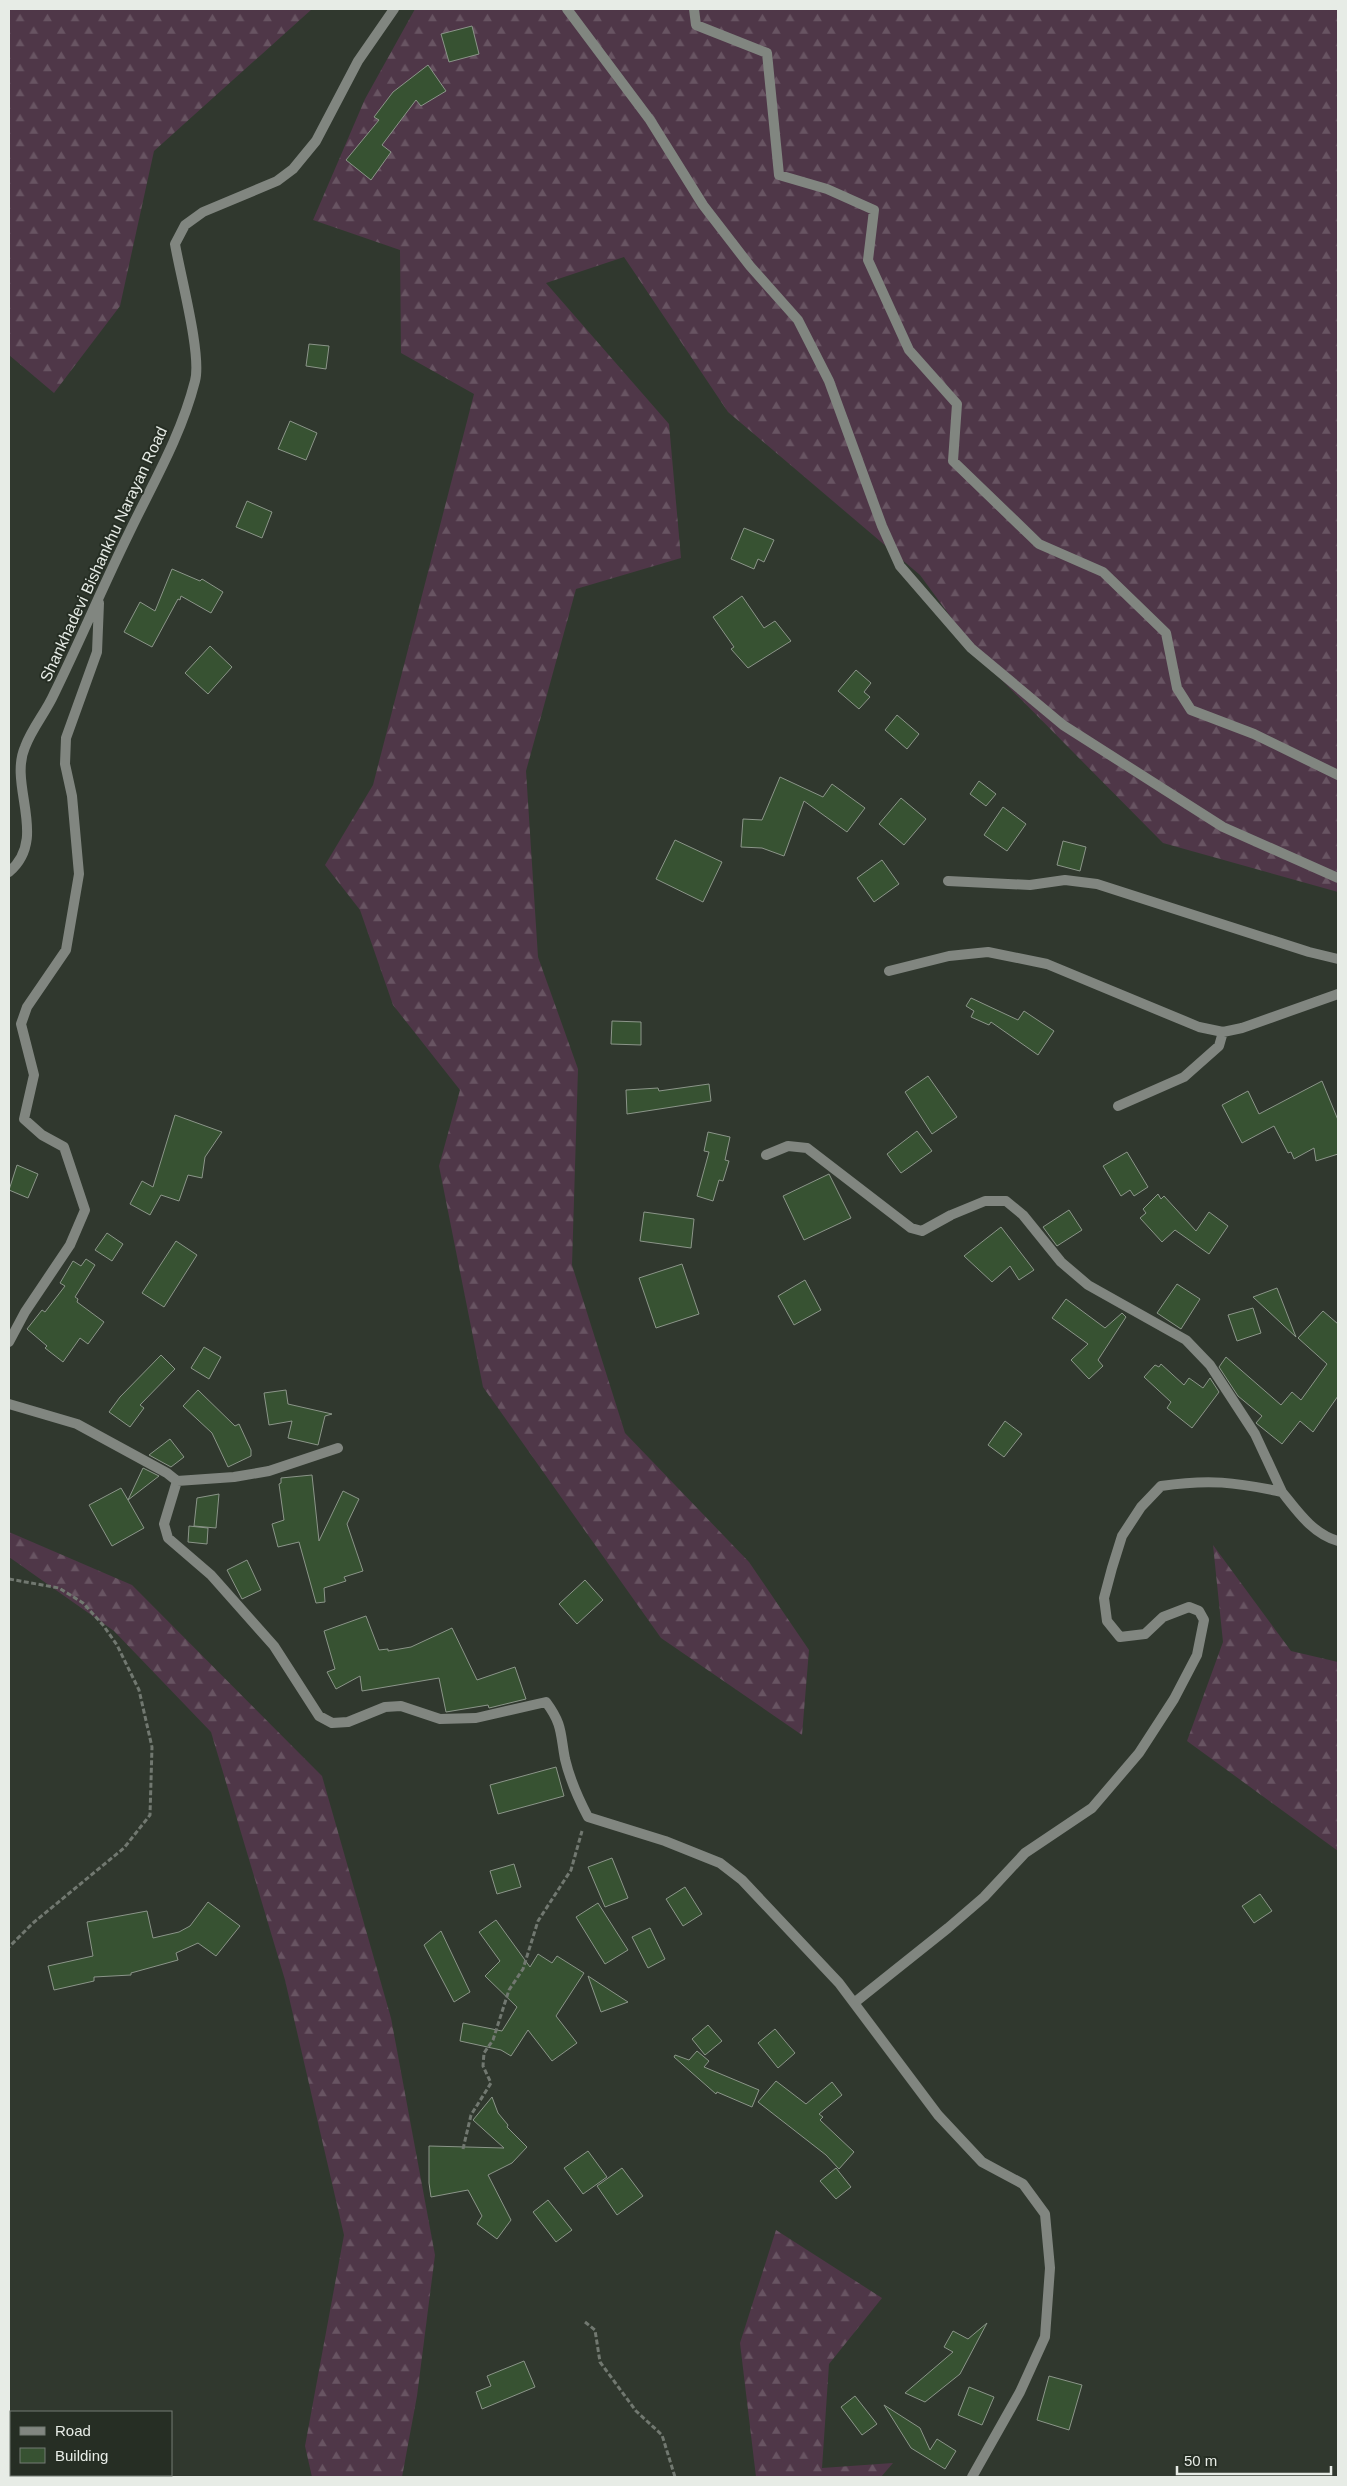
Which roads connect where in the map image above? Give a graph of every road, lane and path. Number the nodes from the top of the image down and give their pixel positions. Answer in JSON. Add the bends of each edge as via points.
{"nodes":[{"id":1,"x":394,"y":9,"type":"edge"},
{"id":2,"x":567,"y":9,"type":"edge"},
{"id":3,"x":694,"y":9,"type":"edge"},
{"id":4,"x":99,"y":597,"type":"junction"},
{"id":5,"x":1338,"y":775,"type":"edge"},
{"id":6,"x":9,"y":872,"type":"edge"},
{"id":7,"x":1338,"y":878,"type":"edge"},
{"id":8,"x":948,"y":881,"type":"dead end"},
{"id":9,"x":1338,"y":959,"type":"edge"},
{"id":10,"x":889,"y":971,"type":"dead end"},
{"id":11,"x":1338,"y":994,"type":"edge"},
{"id":12,"x":1223,"y":1032,"type":"junction"},
{"id":13,"x":1118,"y":1106,"type":"dead end"},
{"id":14,"x":766,"y":1155,"type":"dead end"},
{"id":15,"x":9,"y":1342,"type":"edge"},
{"id":16,"x":9,"y":1404,"type":"edge"},
{"id":17,"x":338,"y":1448,"type":"dead end"},
{"id":18,"x":177,"y":1482,"type":"junction"},
{"id":19,"x":1282,"y":1492,"type":"junction"},
{"id":20,"x":1338,"y":1541,"type":"edge"},
{"id":21,"x":9,"y":1579,"type":"edge"},
{"id":22,"x":588,"y":1817,"type":"junction"},
{"id":23,"x":9,"y":1947,"type":"edge"},
{"id":24,"x":854,"y":2003,"type":"junction"},
{"id":25,"x":463,"y":2149,"type":"dead end"},
{"id":26,"x":585,"y":2322,"type":"dead end"},
{"id":27,"x":675,"y":2477,"type":"edge"},
{"id":28,"x":972,"y":2477,"type":"edge"}],
"edges":[{"from":1,"to":4,"type":"street","name":"Shankhadevi Bishankhu Narayan Road","via":[[358,61],[316,141],[293,169],[277,181],[203,212],[185,225],[174,244],[197,360],[196,380],[168,459]]},
{"from":2,"to":7,"type":"street","via":[[650,120],[703,205],[750,266],[798,320],[829,381],[900,566],[971,648],[1063,725],[1207,817]]},
{"from":3,"to":5,"type":"street","via":[[696,25],[767,54],[779,175],[827,189],[874,210],[868,260],[909,350],[957,404],[953,460],[1039,544],[1103,572],[1166,633],[1178,688],[1191,710],[1254,734]]},
{"from":4,"to":6,"type":"street","name":"Shankhadevi Bishankhu Narayan Road","via":[[54,696],[24,748],[20,774],[28,816],[25,847]]},
{"from":4,"to":15,"type":"street","via":[[97,652],[66,738],[65,764],[72,796],[79,874],[66,950],[27,1007],[21,1024],[34,1075],[24,1119],[42,1135],[64,1147],[85,1210],[70,1245]]},
{"from":8,"to":9,"type":"street","via":[[1030,885],[1065,880],[1097,884]]},
{"from":10,"to":12,"type":"street","via":[[950,956],[988,952],[1047,964],[1199,1027]]},
{"from":11,"to":12,"type":"street"},
{"from":12,"to":13,"type":"street","via":[[1219,1046],[1184,1077]]},
{"from":14,"to":19,"type":"street","via":[[788,1146],[807,1148],[911,1228],[922,1231],[985,1201],[1006,1201],[1023,1215],[1061,1262],[1088,1284],[1186,1340],[1210,1365],[1255,1434]]},
{"from":16,"to":18,"type":"street","via":[[77,1424],[167,1473]]},
{"from":17,"to":18,"type":"street","via":[[269,1471]]},
{"from":18,"to":22,"type":"street","via":[[164,1524],[168,1538],[211,1575],[274,1646],[319,1716],[332,1723],[348,1722],[385,1707],[401,1706],[440,1719],[476,1718],[546,1702],[556,1716],[576,1794]]},
{"from":19,"to":20,"type":"street","via":[[1302,1518],[1325,1537]]},
{"from":19,"to":24,"type":"street","via":[[1235,1482],[1195,1481],[1161,1486],[1141,1507],[1122,1536],[1112,1568],[1104,1598],[1107,1621],[1120,1637],[1145,1634],[1163,1617],[1189,1607],[1199,1611],[1204,1620],[1196,1655],[1174,1699],[1139,1753],[1092,1808],[1025,1852],[984,1896],[948,1928]]},
{"from":21,"to":23,"type":"path","via":[[59,1588],[83,1603],[103,1625],[117,1645],[139,1690],[152,1747],[150,1815],[124,1848],[33,1923]]},
{"from":22,"to":24,"type":"street","via":[[665,1841],[720,1863],[771,1909]]},
{"from":22,"to":25,"type":"path","via":[[571,1870],[538,1921],[523,1969],[509,1990],[493,2040],[484,2053],[483,2066],[491,2083],[471,2115]]},
{"from":24,"to":28,"type":"street","via":[[938,2115],[982,2162],[1023,2184],[1045,2214],[1050,2268],[1045,2337],[1020,2392]]},
{"from":26,"to":27,"type":"path","via":[[595,2330],[600,2362],[636,2411],[662,2435]]}]}
